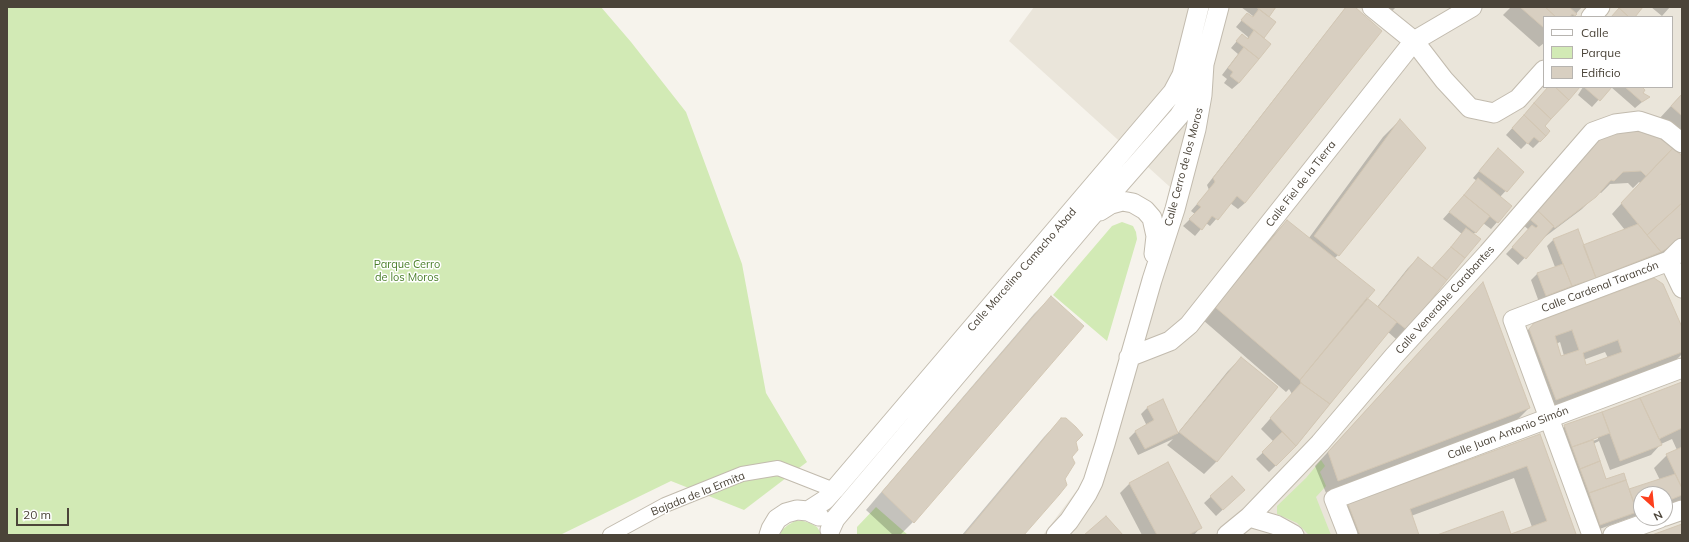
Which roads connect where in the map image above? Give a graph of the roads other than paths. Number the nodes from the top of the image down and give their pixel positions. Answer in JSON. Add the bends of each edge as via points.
{"nodes":[{"id":1,"x":1199,"y":7,"type":"edge"},
{"id":2,"x":1219,"y":7,"type":"edge"},
{"id":3,"x":1372,"y":7,"type":"edge"},
{"id":4,"x":1472,"y":7,"type":"edge"},
{"id":5,"x":1600,"y":7,"type":"edge"},
{"id":6,"x":1592,"y":16,"type":"edge"},
{"id":7,"x":1414,"y":41,"type":"junction"},
{"id":8,"x":1204,"y":64,"type":"junction"},
{"id":9,"x":1543,"y":71,"type":"edge"},
{"id":10,"x":1682,"y":144,"type":"edge"},
{"id":11,"x":1088,"y":220,"type":"junction"},
{"id":12,"x":1676,"y":254,"type":"edge"},
{"id":13,"x":1152,"y":280,"type":"junction"},
{"id":14,"x":1682,"y":288,"type":"edge"},
{"id":15,"x":1129,"y":357,"type":"junction"},
{"id":16,"x":1682,"y":368,"type":"edge"},
{"id":17,"x":1549,"y":418,"type":"junction"},
{"id":18,"x":834,"y":490,"type":"junction"},
{"id":19,"x":808,"y":510,"type":"junction"},
{"id":20,"x":1249,"y":517,"type":"junction"},
{"id":21,"x":1638,"y":526,"type":"edge"},
{"id":22,"x":831,"y":533,"type":"edge"},
{"id":23,"x":610,"y":535,"type":"edge"},
{"id":24,"x":769,"y":535,"type":"edge"},
{"id":25,"x":1056,"y":535,"type":"edge"},
{"id":26,"x":1227,"y":535,"type":"edge"},
{"id":27,"x":1294,"y":535,"type":"edge"},
{"id":28,"x":1348,"y":535,"type":"edge"},
{"id":29,"x":1592,"y":535,"type":"edge"},
{"id":30,"x":1613,"y":535,"type":"edge"}],
"edges":[{"from":1,"to":18,"type":"street","name":"Calle Marcelino Camacho Abad","via":[[1182,75],[1173,92]]},
{"from":2,"to":8,"type":"street","name":"Calle Cerro de los Moros"},
{"from":3,"to":7,"type":"street"},
{"from":4,"to":7,"type":"street","name":"Calle Fiel de la Tierra"},
{"from":5,"to":6,"type":"street"},
{"from":7,"to":9,"type":"street","via":[[1470,108],[1494,113],[1518,99]]},
{"from":7,"to":15,"type":"street","name":"Calle Fiel de la Tierra","via":[[1189,325],[1170,341]]},
{"from":8,"to":11,"type":"street","name":"Calle Marcelino Camacho Abad","via":[[1192,96],[1179,116]]},
{"from":8,"to":13,"type":"street","name":"Calle Cerro de los Moros","via":[[1196,129],[1175,209]]},
{"from":10,"to":20,"type":"street","name":"Calle Venerable Carabantes","via":[[1666,130],[1639,121],[1615,124],[1593,132],[1320,443]]},
{"from":11,"to":13,"type":"street","name":"Calle Cerro de los Moros","via":[[1111,204],[1122,201],[1133,203],[1145,210],[1152,218],[1156,236]]},
{"from":11,"to":22,"type":"street","name":"Calle Marcelino Camacho Abad","via":[[835,519]]},
{"from":12,"to":14,"type":"street"},
{"from":12,"to":17,"type":"street","name":"Calle Cardenal Tarancón","via":[[1513,320]]},
{"from":13,"to":15,"type":"street","name":"Calle Cerro de los Moros"},
{"from":15,"to":25,"type":"street","name":"Calle Cerro de los Moros","via":[[1093,482],[1069,521]]},
{"from":16,"to":17,"type":"street","name":"Calle Juan Antonio Simón"},
{"from":17,"to":28,"type":"street","name":"Calle Juan Antonio Simón","via":[[1334,499]]},
{"from":17,"to":29,"type":"street"},
{"from":18,"to":19,"type":"street","name":"Calle Marcelino Camacho Abad"},
{"from":18,"to":23,"type":"street","name":"Bajada de la Ermita","via":[[778,468],[742,474],[665,505]]},
{"from":19,"to":22,"type":"street","via":[[825,522]]},
{"from":19,"to":24,"type":"street","via":[[786,513],[770,528]]},
{"from":20,"to":26,"type":"street","name":"Calle Venerable Carabantes"},
{"from":20,"to":27,"type":"street","via":[[1276,525]]},
{"from":21,"to":30,"type":"street"}]}
